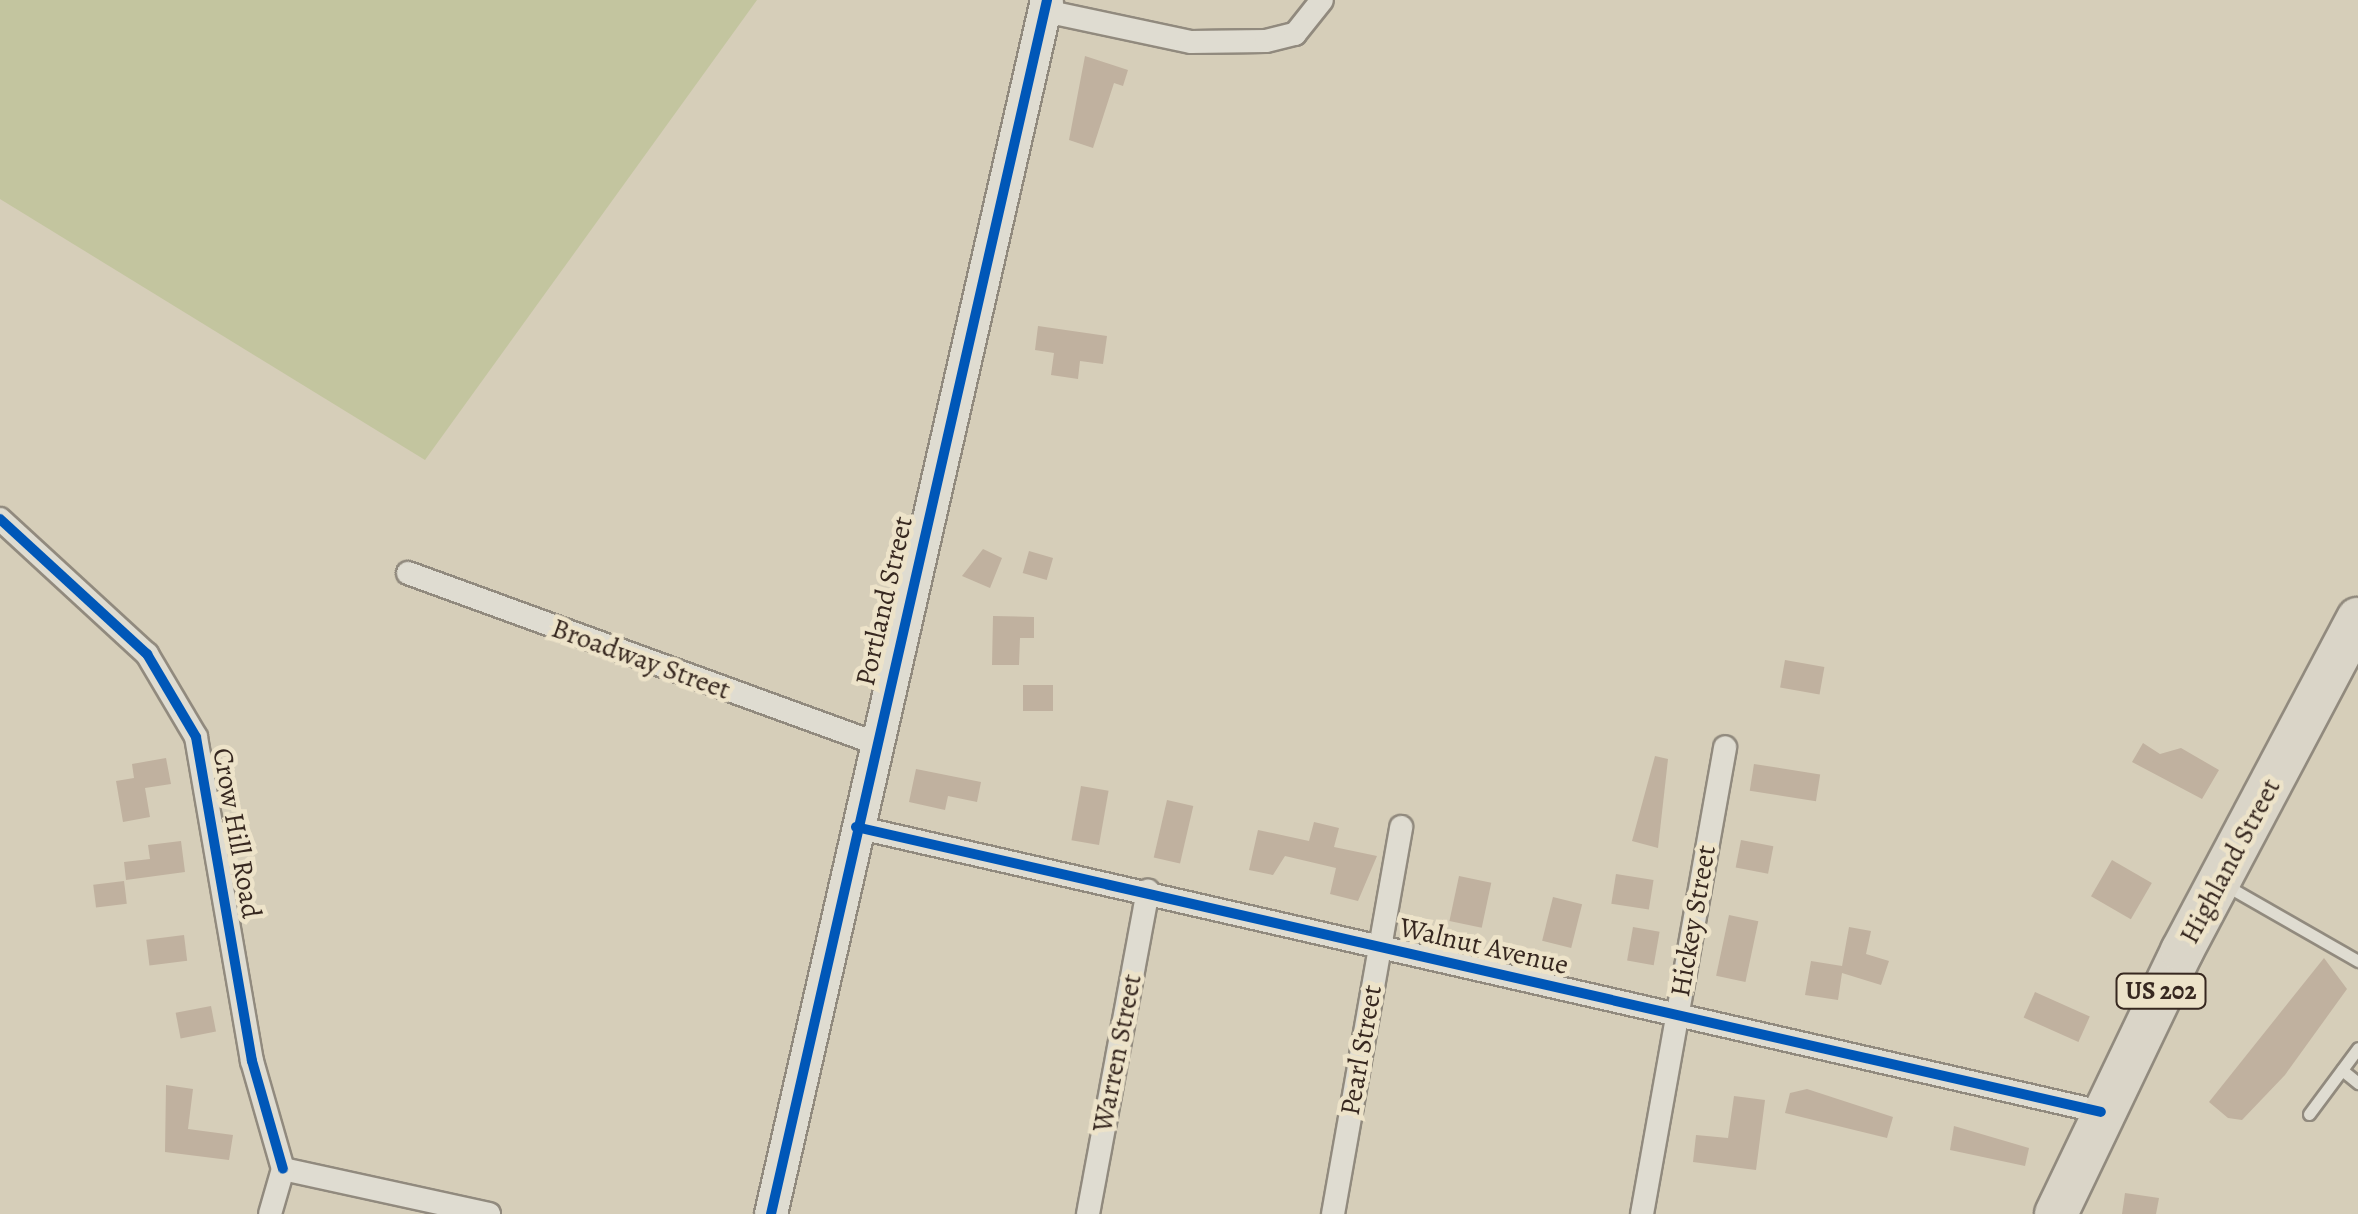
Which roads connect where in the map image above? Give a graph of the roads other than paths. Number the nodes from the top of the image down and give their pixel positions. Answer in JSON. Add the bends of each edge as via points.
{"nodes":[{"id":1,"x":1322,"y":0,"type":"edge"},
{"id":2,"x":1046,"y":5,"type":"edge"},
{"id":3,"x":0,"y":519,"type":"edge"},
{"id":4,"x":408,"y":573,"type":"dead end"},
{"id":5,"x":2358,"y":619,"type":"edge"},
{"id":6,"x":875,"y":743,"type":"junction"},
{"id":7,"x":1725,"y":747,"type":"dead end"},
{"id":8,"x":1400,"y":826,"type":"dead end"},
{"id":9,"x":856,"y":827,"type":"junction"},
{"id":10,"x":2219,"y":881,"type":"junction"},
{"id":11,"x":1148,"y":891,"type":"junction"},
{"id":12,"x":1380,"y":945,"type":"junction"},
{"id":13,"x":2358,"y":962,"type":"edge"},
{"id":14,"x":1677,"y":1012,"type":"junction"},
{"id":15,"x":2358,"y":1048,"type":"edge"},
{"id":16,"x":2342,"y":1070,"type":"junction"},
{"id":17,"x":2358,"y":1084,"type":"edge"},
{"id":18,"x":2101,"y":1112,"type":"junction"},
{"id":19,"x":2309,"y":1114,"type":"dead end"},
{"id":20,"x":283,"y":1169,"type":"junction"},
{"id":21,"x":270,"y":1214,"type":"edge"},
{"id":22,"x":489,"y":1214,"type":"edge"},
{"id":23,"x":772,"y":1214,"type":"edge"},
{"id":24,"x":1088,"y":1214,"type":"edge"},
{"id":25,"x":1333,"y":1214,"type":"edge"},
{"id":26,"x":1642,"y":1214,"type":"edge"},
{"id":27,"x":2056,"y":1214,"type":"edge"}],
"edges":[{"from":1,"to":2,"type":"street","via":[[1294,34],[1266,41],[1192,42]]},
{"from":2,"to":6,"type":"street","name":"Portland Street"},
{"from":3,"to":20,"type":"street","name":"Crow Hill Road","via":[[147,654],[196,736],[252,1062]]},
{"from":4,"to":6,"type":"street","name":"Broadway Street"},
{"from":5,"to":10,"type":"highway","name":"Highland Street","number":"US 202"},
{"from":6,"to":9,"type":"street","name":"Portland Street"},
{"from":7,"to":14,"type":"street","name":"Hickey Street"},
{"from":8,"to":12,"type":"street","name":"Pearl Street"},
{"from":9,"to":11,"type":"street","name":"Walnut Avenue"},
{"from":9,"to":23,"type":"street","name":"Portland Street"},
{"from":10,"to":13,"type":"lane"},
{"from":10,"to":18,"type":"highway","name":"Highland Street","number":"US 202"},
{"from":11,"to":12,"type":"street","name":"Walnut Avenue"},
{"from":11,"to":24,"type":"street","name":"Warren Street"},
{"from":12,"to":14,"type":"street","name":"Walnut Avenue"},
{"from":12,"to":25,"type":"street","name":"Pearl Street"},
{"from":14,"to":18,"type":"street","name":"Walnut Avenue"},
{"from":14,"to":26,"type":"street","name":"Hickey Street"},
{"from":15,"to":16,"type":"lane"},
{"from":16,"to":17,"type":"lane"},
{"from":16,"to":19,"type":"lane"},
{"from":18,"to":27,"type":"highway","name":"Highland Street","number":"US 202"},
{"from":20,"to":21,"type":"street"},
{"from":20,"to":22,"type":"street"}]}
